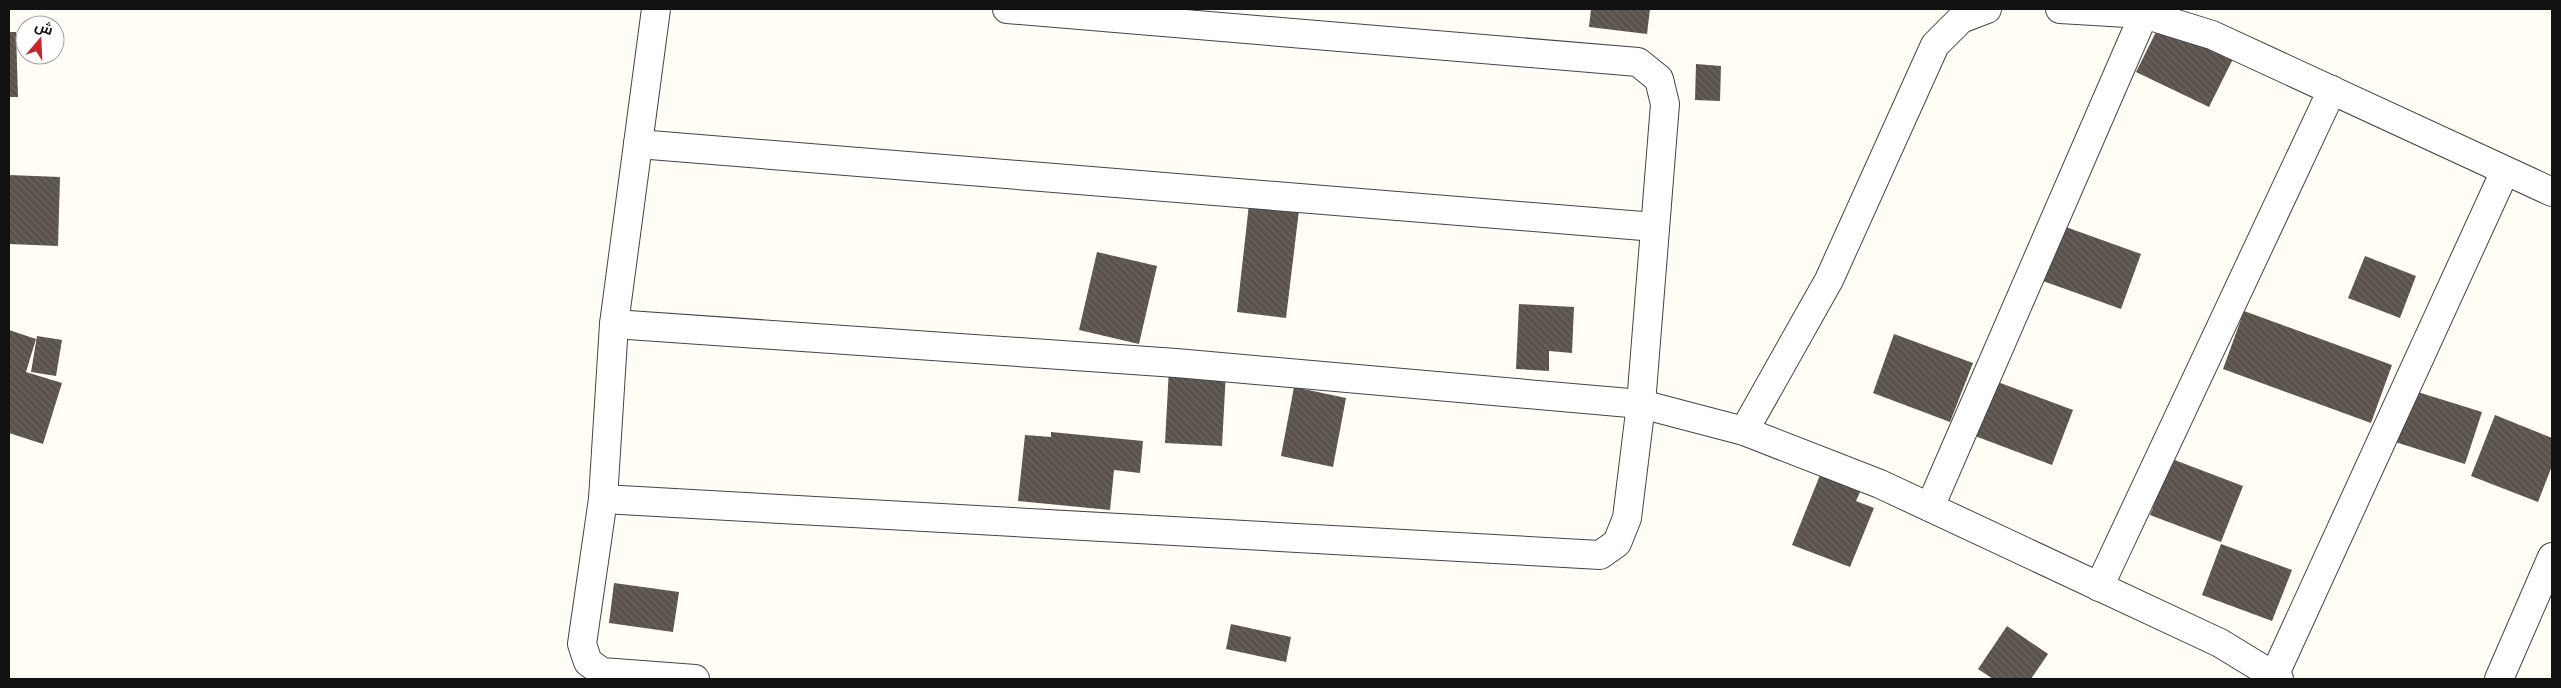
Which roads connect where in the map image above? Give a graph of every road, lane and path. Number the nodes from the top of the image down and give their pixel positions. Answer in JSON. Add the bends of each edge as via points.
{"nodes":[{"id":1,"x":656,"y":9,"type":"edge"},
{"id":2,"x":1007,"y":9,"type":"edge"},
{"id":3,"x":1987,"y":9,"type":"edge"},
{"id":4,"x":2060,"y":9,"type":"edge"},
{"id":5,"x":2144,"y":14,"type":"junction"},
{"id":6,"x":2332,"y":90,"type":"junction"},
{"id":7,"x":638,"y":144,"type":"junction"},
{"id":8,"x":2505,"y":171,"type":"junction"},
{"id":9,"x":2552,"y":192,"type":"edge"},
{"id":10,"x":1655,"y":227,"type":"junction"},
{"id":11,"x":614,"y":324,"type":"junction"},
{"id":12,"x":1641,"y":404,"type":"junction"},
{"id":13,"x":1744,"y":431,"type":"junction"},
{"id":14,"x":604,"y":499,"type":"junction"},
{"id":15,"x":1930,"y":507,"type":"junction"},
{"id":16,"x":2552,"y":557,"type":"edge"},
{"id":17,"x":2099,"y":587,"type":"junction"},
{"id":18,"x":2276,"y":678,"type":"edge"},
{"id":19,"x":695,"y":679,"type":"edge"},
{"id":20,"x":2499,"y":679,"type":"edge"}],
"edges":[{"from":1,"to":7,"type":"street"},
{"from":2,"to":10,"type":"street","via":[[1638,62],[1659,79],[1666,104]]},
{"from":3,"to":13,"type":"street","via":[[1961,19],[1935,45],[1828,280]]},
{"from":4,"to":5,"type":"street"},
{"from":5,"to":6,"type":"street","via":[[2212,35]]},
{"from":5,"to":15,"type":"street"},
{"from":6,"to":8,"type":"street"},
{"from":6,"to":17,"type":"street"},
{"from":7,"to":10,"type":"street"},
{"from":7,"to":11,"type":"street"},
{"from":8,"to":9,"type":"street"},
{"from":8,"to":18,"type":"street"},
{"from":10,"to":12,"type":"street"},
{"from":11,"to":12,"type":"street","via":[[1186,364]]},
{"from":11,"to":14,"type":"street"},
{"from":12,"to":13,"type":"street"},
{"from":12,"to":14,"type":"street","via":[[1627,518],[1617,543],[1600,555]]},
{"from":13,"to":15,"type":"street"},
{"from":14,"to":19,"type":"street","via":[[582,644],[588,662],[602,672]]},
{"from":15,"to":17,"type":"street"},
{"from":16,"to":20,"type":"street"},
{"from":17,"to":18,"type":"street","via":[[2220,643]]}]}
